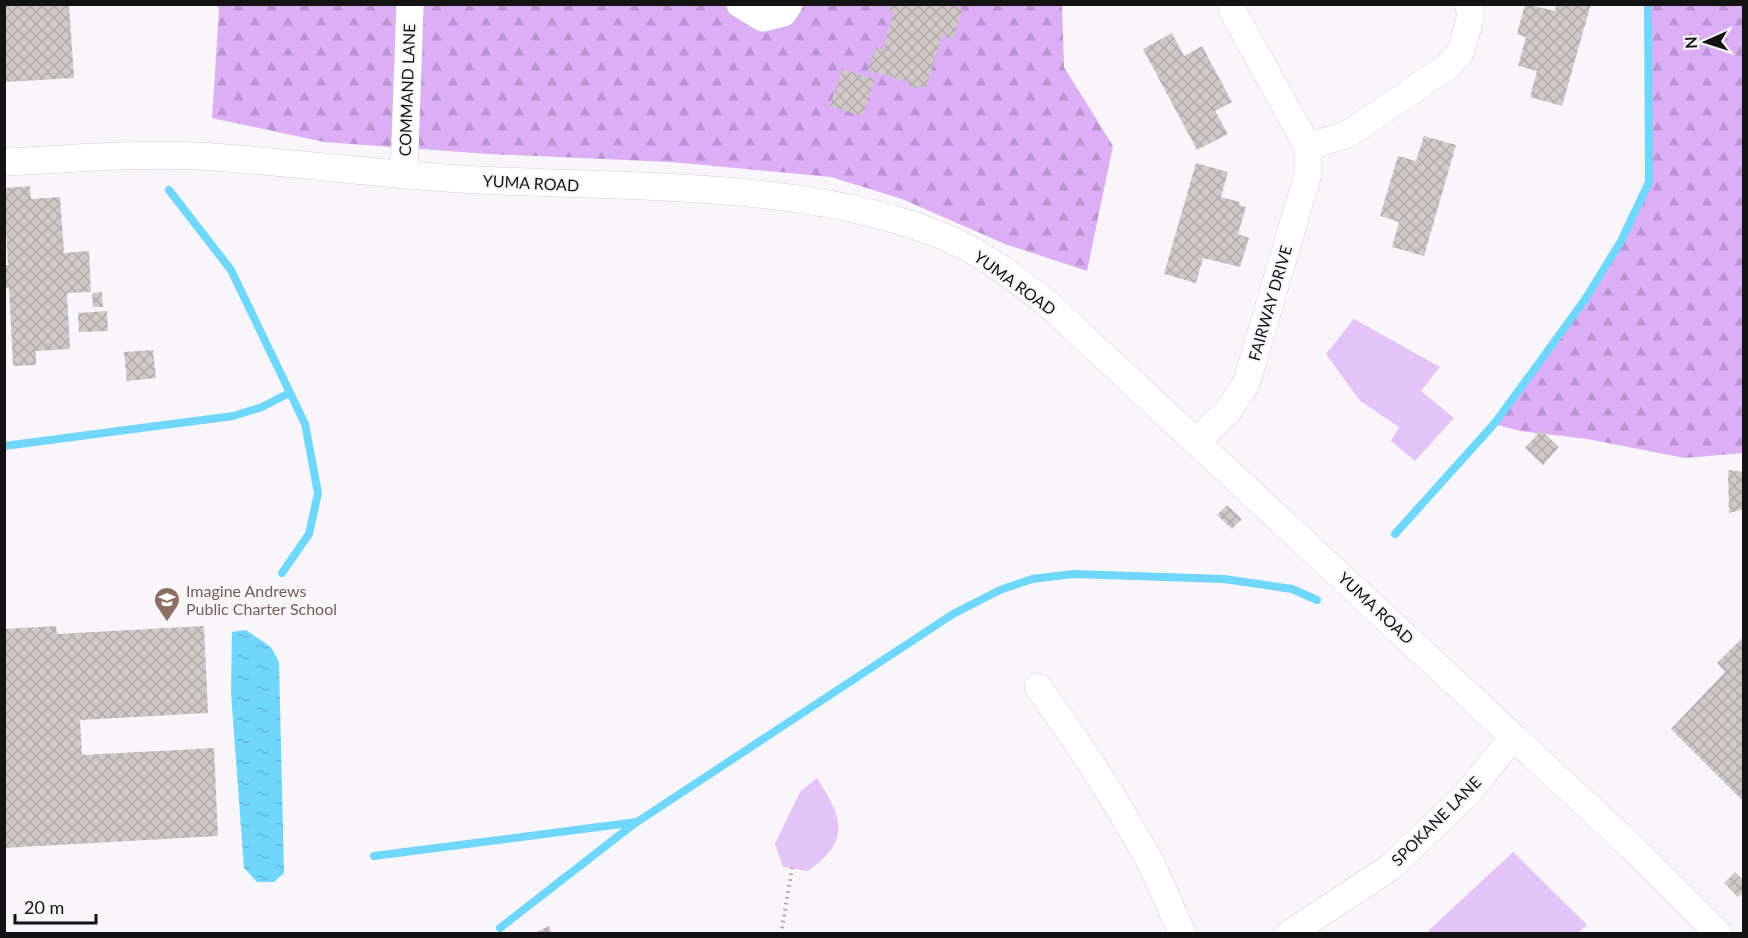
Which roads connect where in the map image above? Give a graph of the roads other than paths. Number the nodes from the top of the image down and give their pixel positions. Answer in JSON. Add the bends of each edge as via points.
{"nodes":[{"id":1,"x":410,"y":4,"type":"edge"},
{"id":2,"x":740,"y":4,"type":"edge"},
{"id":3,"x":789,"y":4,"type":"edge"},
{"id":4,"x":1232,"y":4,"type":"edge"},
{"id":5,"x":1468,"y":4,"type":"edge"},
{"id":6,"x":1308,"y":147,"type":"junction"},
{"id":7,"x":4,"y":162,"type":"edge"},
{"id":8,"x":404,"y":176,"type":"junction"},
{"id":9,"x":1197,"y":441,"type":"junction"},
{"id":10,"x":1038,"y":687,"type":"dead end"},
{"id":11,"x":1513,"y":737,"type":"junction"},
{"id":12,"x":1183,"y":933,"type":"edge"},
{"id":13,"x":1289,"y":933,"type":"edge"},
{"id":14,"x":1719,"y":933,"type":"edge"}],
"edges":[{"from":1,"to":8,"type":"street","name":"COMMAND LANE"},
{"from":2,"to":3,"type":"street","via":[[763,18],[783,13]]},
{"from":4,"to":6,"type":"street"},
{"from":5,"to":6,"type":"street","via":[[1471,15],[1461,51],[1447,67],[1348,134]]},
{"from":6,"to":9,"type":"street","name":"FAIRWAY DRIVE","via":[[1308,174],[1246,384],[1228,411]]},
{"from":7,"to":8,"type":"street","name":"YUMA ROAD","via":[[213,157]]},
{"from":8,"to":9,"type":"street","name":"YUMA ROAD","via":[[741,194],[816,203],[894,220],[964,246],[1003,269],[1048,304]]},
{"from":9,"to":11,"type":"street","name":"YUMA ROAD"},
{"from":10,"to":12,"type":"street","via":[[1081,745],[1149,859]]},
{"from":11,"to":13,"type":"street","name":"SPOKANE LANE","via":[[1466,795],[1391,867]]},
{"from":11,"to":14,"type":"street","name":"YUMA ROAD"}]}
